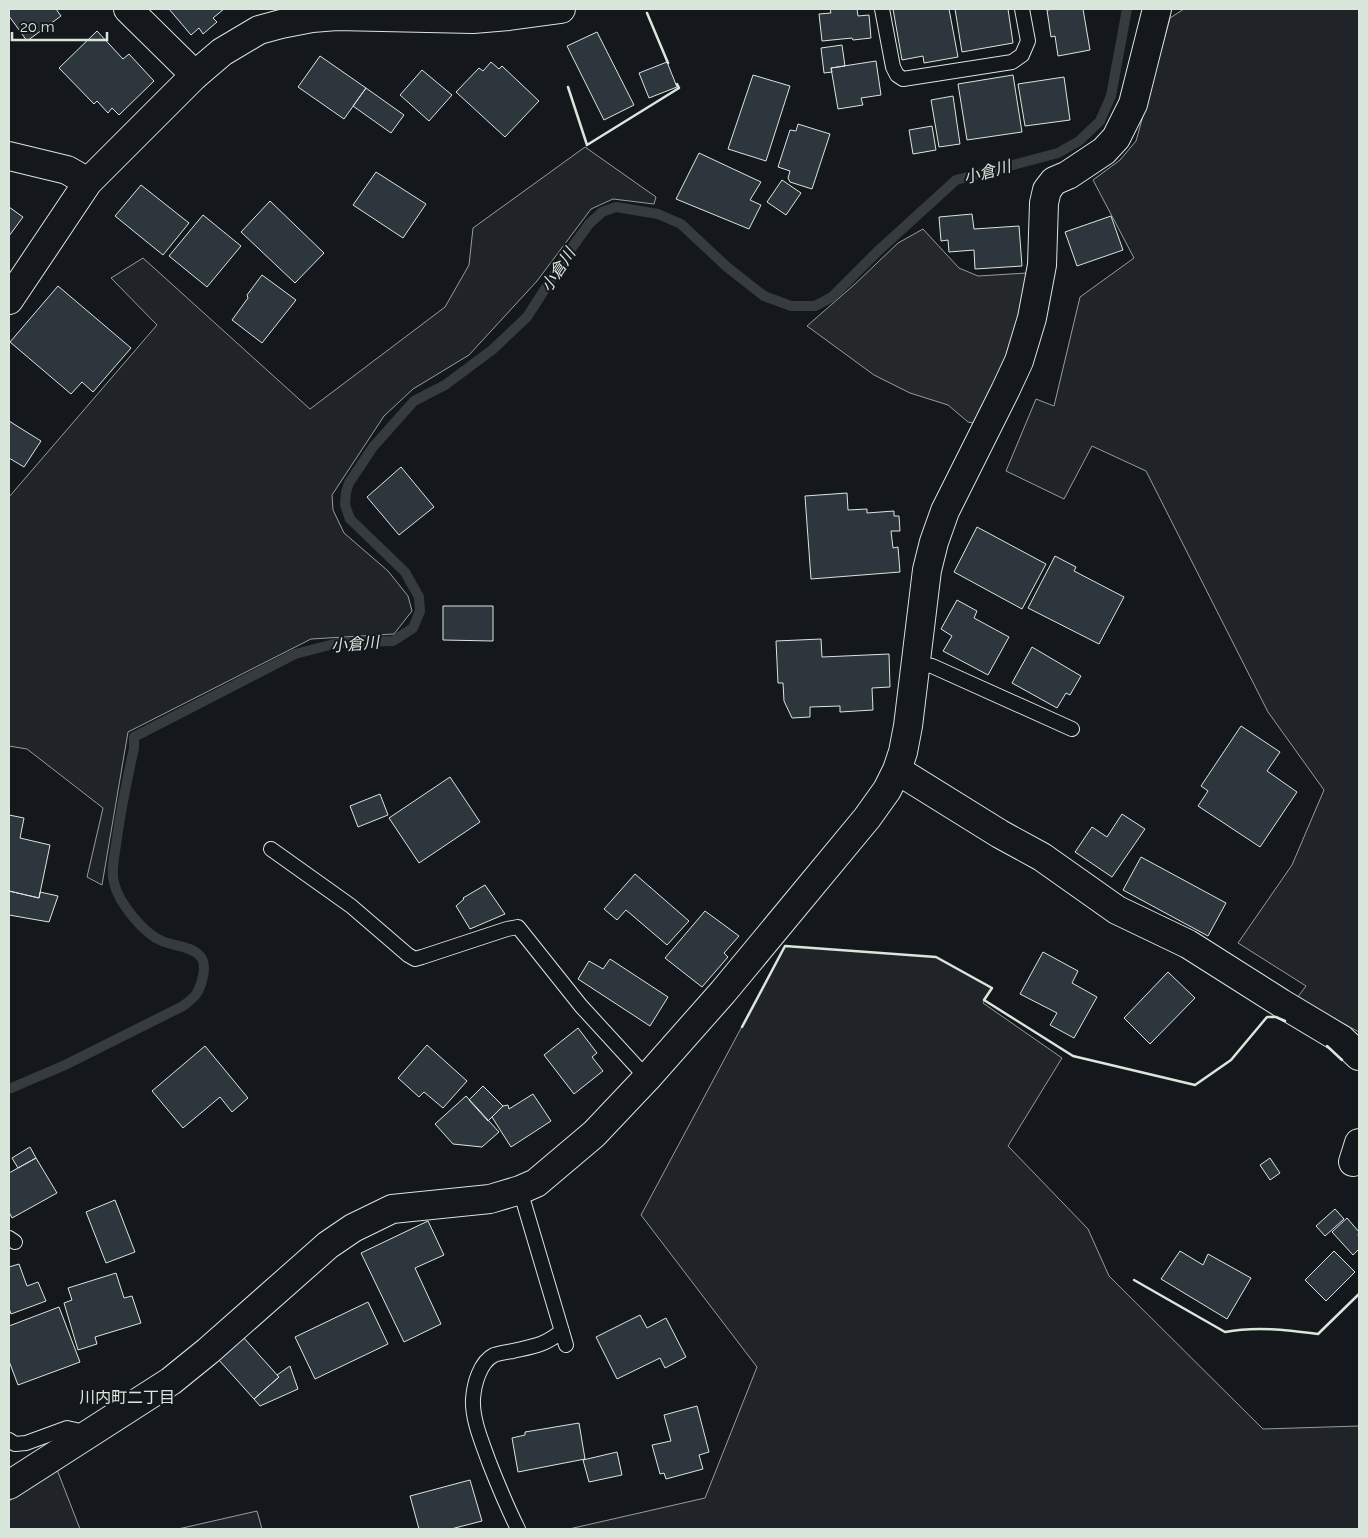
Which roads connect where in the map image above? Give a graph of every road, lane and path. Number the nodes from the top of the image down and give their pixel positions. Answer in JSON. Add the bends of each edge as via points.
{"nodes":[{"id":1,"x":128,"y":9,"type":"edge"},
{"id":2,"x":562,"y":9,"type":"edge"},
{"id":3,"x":882,"y":9,"type":"edge"},
{"id":4,"x":1022,"y":9,"type":"edge"},
{"id":5,"x":1157,"y":9,"type":"edge"},
{"id":6,"x":366,"y":12,"type":"edge"},
{"id":7,"x":195,"y":75,"type":"junction"},
{"id":8,"x":9,"y":156,"type":"edge"},
{"id":9,"x":88,"y":182,"type":"junction"},
{"id":10,"x":9,"y":300,"type":"edge"},
{"id":11,"x":916,"y":664,"type":"junction"},
{"id":12,"x":1072,"y":729,"type":"dead end"},
{"id":13,"x":897,"y":770,"type":"junction"},
{"id":14,"x":271,"y":849,"type":"dead end"},
{"id":15,"x":1359,"y":1056,"type":"edge"},
{"id":16,"x":647,"y":1078,"type":"junction"},
{"id":17,"x":520,"y":1190,"type":"junction"},
{"id":18,"x":562,"y":1330,"type":"junction"},
{"id":19,"x":566,"y":1345,"type":"dead end"},
{"id":20,"x":83,"y":1437,"type":"junction"},
{"id":21,"x":9,"y":1440,"type":"edge"},
{"id":22,"x":9,"y":1485,"type":"edge"},
{"id":23,"x":518,"y":1529,"type":"edge"}],
"edges":[{"from":1,"to":7,"type":"street"},
{"from":2,"to":6,"type":"street","via":[[473,19]]},
{"from":3,"to":4,"type":"lane","via":[[893,67],[903,79],[1012,62],[1022,55],[1028,41]]},
{"from":5,"to":11,"type":"street","via":[[1133,104],[1116,138],[1104,151],[1054,181],[1047,190],[1042,265],[1032,318],[1019,361],[945,511],[934,542],[927,570]]},
{"from":6,"to":7,"type":"street","via":[[312,18],[259,30],[222,52]]},
{"from":7,"to":9,"type":"street"},
{"from":8,"to":9,"type":"street","via":[[67,170]]},
{"from":9,"to":10,"type":"street"},
{"from":11,"to":12,"type":"lane","via":[[932,666]]},
{"from":11,"to":13,"type":"street","via":[[908,726]]},
{"from":13,"to":15,"type":"street","via":[[1042,857],[1118,910],[1188,944],[1340,1039]]},
{"from":13,"to":16,"type":"street","via":[[867,818]]},
{"from":14,"to":16,"type":"lane","via":[[351,906],[415,959],[518,927],[581,1006]]},
{"from":16,"to":17,"type":"street","via":[[594,1134],[536,1183]]},
{"from":17,"to":18,"type":"lane"},
{"from":17,"to":20,"type":"street","via":[[490,1199],[392,1209],[353,1228],[328,1245],[171,1382]]},
{"from":18,"to":19,"type":"lane"},
{"from":18,"to":23,"type":"lane","via":[[537,1346],[494,1355],[481,1370],[475,1386],[473,1399],[480,1436]]},
{"from":20,"to":21,"type":"lane","via":[[76,1430],[67,1428],[26,1443],[15,1444]]},
{"from":20,"to":22,"type":"street"}]}
